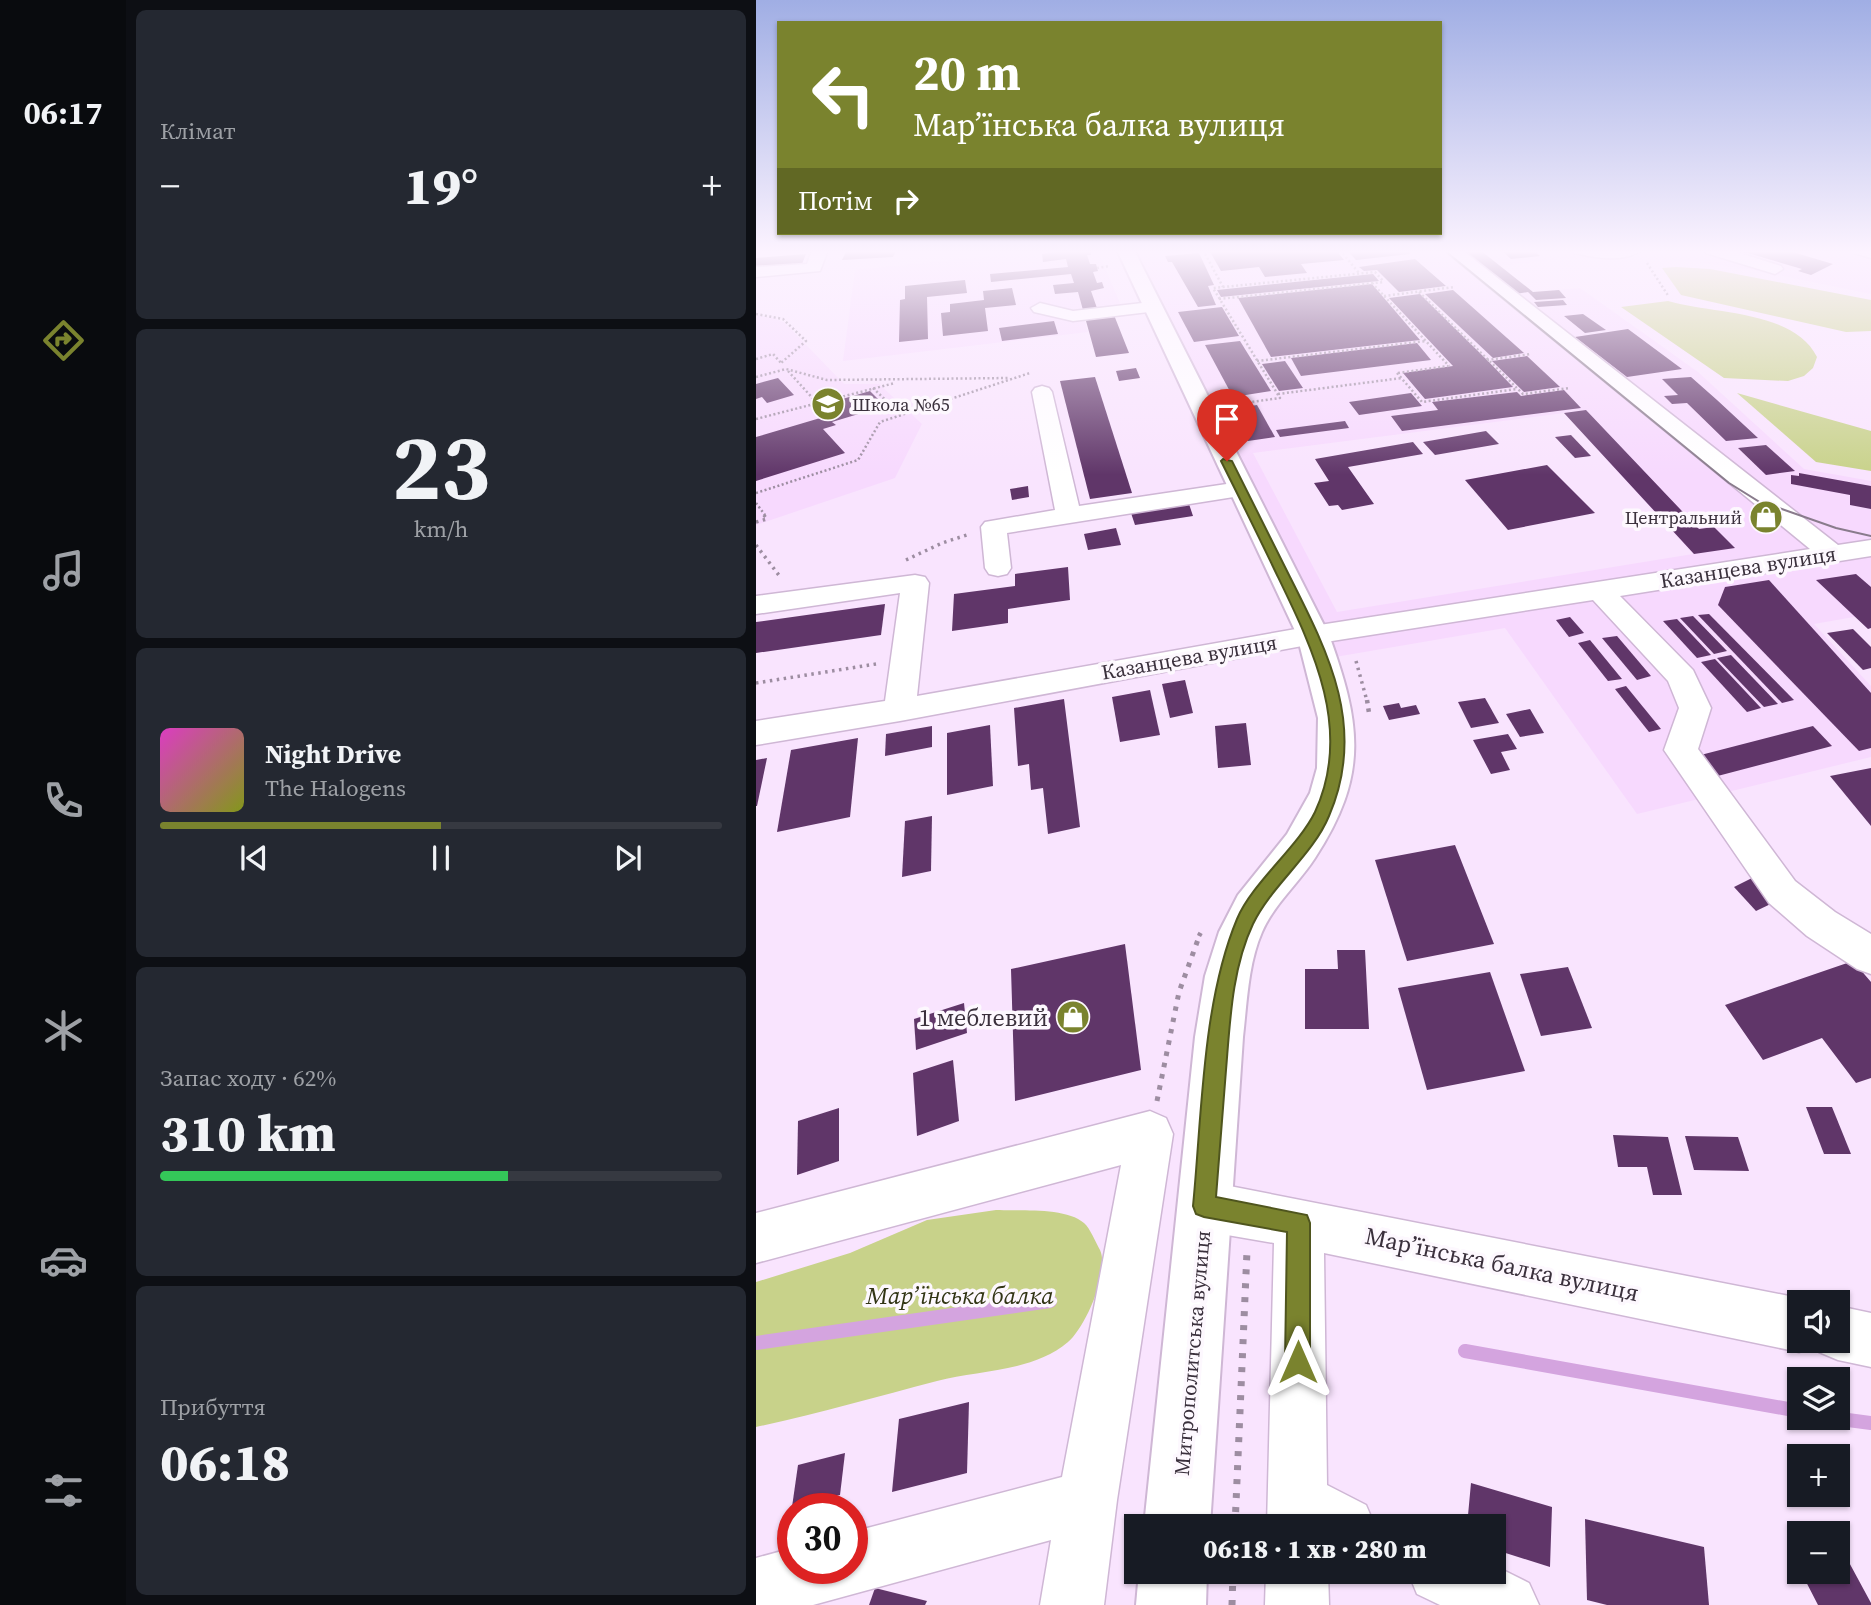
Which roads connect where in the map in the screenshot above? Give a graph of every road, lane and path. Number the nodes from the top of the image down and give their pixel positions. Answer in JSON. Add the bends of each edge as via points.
{"nodes":[{"id":1,"x":789,"y":325,"type":"edge"},
{"id":2,"x":1160,"y":325,"type":"edge"},
{"id":3,"x":1235,"y":325,"type":"edge"},
{"id":4,"x":1411,"y":325,"type":"edge"},
{"id":5,"x":1452,"y":325,"type":"edge"},
{"id":6,"x":1544,"y":325,"type":"edge"},
{"id":7,"x":1426,"y":341,"type":"junction"},
{"id":8,"x":1531,"y":354,"type":"dead end"},
{"id":9,"x":756,"y":359,"type":"edge"},
{"id":10,"x":1257,"y":360,"type":"junction"},
{"id":11,"x":1488,"y":360,"type":"junction"},
{"id":12,"x":781,"y":363,"type":"junction"},
{"id":13,"x":786,"y":369,"type":"junction"},
{"id":14,"x":756,"y":377,"type":"edge"},
{"id":15,"x":1014,"y":378,"type":"junction"},
{"id":16,"x":1402,"y":378,"type":"junction"},
{"id":17,"x":907,"y":380,"type":"junction"},
{"id":18,"x":1039,"y":381,"type":"joint"},
{"id":19,"x":872,"y":387,"type":"junction"},
{"id":20,"x":1570,"y":388,"type":"dead end"},
{"id":21,"x":1517,"y":389,"type":"junction"},
{"id":22,"x":1278,"y":394,"type":"junction"},
{"id":23,"x":817,"y":403,"type":"junction"},
{"id":24,"x":1221,"y":406,"type":"dead end"},
{"id":25,"x":901,"y":415,"type":"junction"},
{"id":26,"x":756,"y":419,"type":"edge"},
{"id":27,"x":1240,"y":489,"type":"junction"},
{"id":28,"x":756,"y":493,"type":"edge"},
{"id":29,"x":756,"y":503,"type":"edge"},
{"id":30,"x":1068,"y":515,"type":"junction"},
{"id":31,"x":756,"y":522,"type":"edge"},
{"id":32,"x":994,"y":527,"type":"junction"},
{"id":33,"x":756,"y":545,"type":"edge"},
{"id":34,"x":1841,"y":552,"type":"edge"},
{"id":35,"x":998,"y":568,"type":"dead end"},
{"id":36,"x":1871,"y":569,"type":"edge"},
{"id":37,"x":852,"y":592,"type":"junction"},
{"id":38,"x":1601,"y":592,"type":"junction"},
{"id":39,"x":798,"y":600,"type":"junction"},
{"id":40,"x":756,"y":605,"type":"edge"},
{"id":41,"x":1327,"y":633,"type":"junction"},
{"id":42,"x":906,"y":660,"type":"junction"},
{"id":43,"x":756,"y":682,"type":"edge"},
{"id":44,"x":900,"y":710,"type":"junction"},
{"id":45,"x":1370,"y":720,"type":"dead end"},
{"id":46,"x":756,"y":733,"type":"edge"},
{"id":47,"x":1871,"y":956,"type":"edge"},
{"id":48,"x":1250,"y":1214,"type":"junction"},
{"id":49,"x":756,"y":1238,"type":"edge"},
{"id":50,"x":1787,"y":1323,"type":"edge"},
{"id":51,"x":1850,"y":1336,"type":"edge"},
{"id":52,"x":1871,"y":1340,"type":"edge"},
{"id":53,"x":1087,"y":1500,"type":"junction"},
{"id":54,"x":1180,"y":1514,"type":"edge"},
{"id":55,"x":1236,"y":1514,"type":"edge"},
{"id":56,"x":1312,"y":1514,"type":"edge"},
{"id":57,"x":868,"y":1559,"type":"edge"},
{"id":58,"x":777,"y":1583,"type":"edge"},
{"id":59,"x":1172,"y":1584,"type":"edge"},
{"id":60,"x":1233,"y":1584,"type":"edge"},
{"id":61,"x":1297,"y":1584,"type":"edge"},
{"id":62,"x":1463,"y":1584,"type":"edge"},
{"id":63,"x":756,"y":1589,"type":"edge"},
{"id":64,"x":1072,"y":1605,"type":"edge"},
{"id":65,"x":1171,"y":1605,"type":"edge"},
{"id":66,"x":1232,"y":1605,"type":"edge"},
{"id":67,"x":1297,"y":1605,"type":"edge"},
{"id":68,"x":1507,"y":1605,"type":"edge"}],
"edges":[{"from":1,"to":12,"type":"path","via":[[806,341]]},
{"from":2,"to":27,"type":"main road","name":"Митрополитська вулиця"},
{"from":3,"to":10,"type":"path"},
{"from":4,"to":7,"type":"path"},
{"from":5,"to":11,"type":"path"},
{"from":6,"to":34,"type":"street"},
{"from":7,"to":10,"type":"path"},
{"from":7,"to":16,"type":"path","via":[[1451,366],[1397,373]]},
{"from":8,"to":11,"type":"path"},
{"from":9,"to":12,"type":"path","via":[[773,354]]},
{"from":10,"to":22,"type":"path"},
{"from":11,"to":21,"type":"path"},
{"from":12,"to":13,"type":"path"},
{"from":13,"to":14,"type":"path"},
{"from":13,"to":17,"type":"path","via":[[827,380]]},
{"from":13,"to":23,"type":"path"},
{"from":15,"to":17,"type":"path"},
{"from":15,"to":18,"type":"path"},
{"from":15,"to":25,"type":"path"},
{"from":16,"to":21,"type":"path","via":[[1422,401]]},
{"from":16,"to":22,"type":"path"},
{"from":17,"to":19,"type":"path"},
{"from":18,"to":30,"type":"street"},
{"from":19,"to":23,"type":"path"},
{"from":19,"to":25,"type":"path"},
{"from":20,"to":21,"type":"path","via":[[1523,394]]},
{"from":22,"to":24,"type":"path","via":[[1280,398]]},
{"from":23,"to":26,"type":"path"},
{"from":25,"to":28,"type":"path","via":[[880,422],[858,460]]},
{"from":27,"to":30,"type":"street"},
{"from":27,"to":41,"type":"main road","name":"Митрополитська вулиця"},
{"from":29,"to":31,"type":"path","via":[[767,519]]},
{"from":30,"to":32,"type":"street"},
{"from":32,"to":35,"type":"street"},
{"from":32,"to":37,"type":"path","via":[[942,542],[873,576]]},
{"from":33,"to":39,"type":"path"},
{"from":34,"to":36,"type":"street"},
{"from":34,"to":38,"type":"street","name":"Казанцева вулиця"},
{"from":37,"to":39,"type":"street"},
{"from":37,"to":42,"type":"street","via":[[915,583]]},
{"from":38,"to":41,"type":"street","name":"Казанцева вулиця"},
{"from":38,"to":47,"type":"street","via":[[1682,677],[1695,708],[1681,750],[1783,892],[1821,925]]},
{"from":39,"to":40,"type":"street"},
{"from":41,"to":44,"type":"street","name":"Казанцева вулиця"},
{"from":41,"to":45,"type":"path","via":[[1364,683]]},
{"from":41,"to":48,"type":"main road","name":"Митрополитська вулиця","via":[[1336,710],[1336,778],[1321,817],[1246,919],[1229,968],[1219,1037]]},
{"from":42,"to":43,"type":"path"},
{"from":42,"to":44,"type":"street"},
{"from":44,"to":46,"type":"street","name":"Казанцева вулиця"},
{"from":48,"to":50,"type":"street","name":"Мар’їнська балка вулиця"},
{"from":48,"to":54,"type":"main road","name":"Митрополитська вулиця"},
{"from":48,"to":55,"type":"path"},
{"from":48,"to":56,"type":"street"},
{"from":49,"to":53,"type":"street","via":[[1150,1134]]},
{"from":51,"to":52,"type":"street"},
{"from":53,"to":57,"type":"street"},
{"from":53,"to":64,"type":"street"},
{"from":58,"to":63,"type":"street"},
{"from":59,"to":65,"type":"main road"},
{"from":60,"to":66,"type":"path"},
{"from":61,"to":67,"type":"street"},
{"from":62,"to":68,"type":"street"}]}
